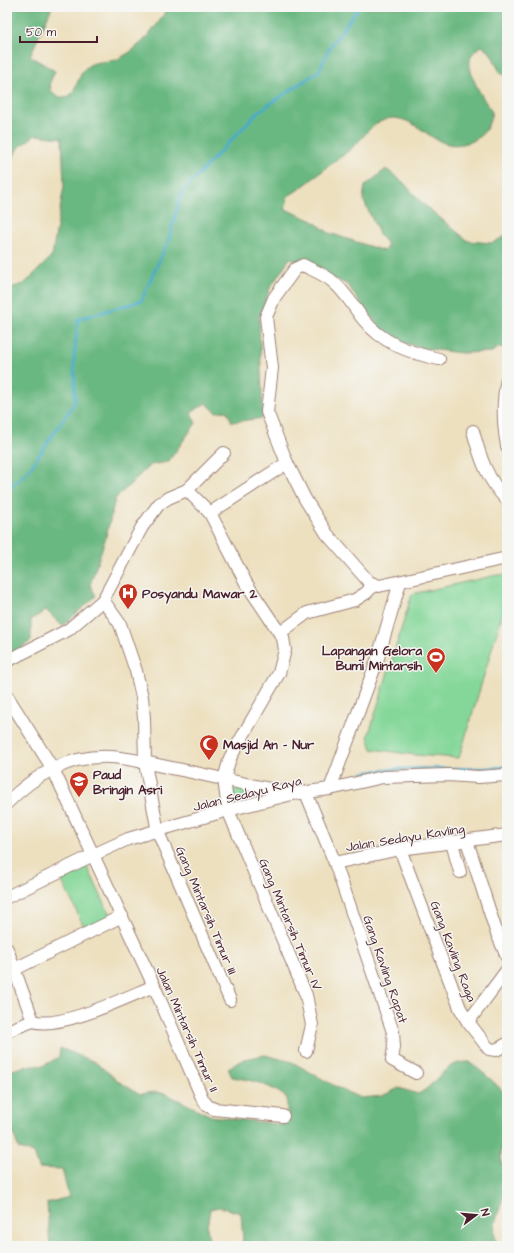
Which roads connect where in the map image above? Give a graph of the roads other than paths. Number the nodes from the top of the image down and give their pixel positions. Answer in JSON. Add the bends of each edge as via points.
{"nodes":[{"id":1,"x":439,"y":359,"type":"dead end"},
{"id":2,"x":507,"y":378,"type":"edge"},
{"id":3,"x":473,"y":431,"type":"dead end"},
{"id":4,"x":507,"y":446,"type":"edge"},
{"id":5,"x":224,"y":453,"type":"dead end"},
{"id":6,"x":287,"y":462,"type":"junction"},
{"id":7,"x":187,"y":490,"type":"junction"},
{"id":8,"x":507,"y":500,"type":"edge"},
{"id":9,"x":210,"y":513,"type":"junction"},
{"id":10,"x":507,"y":558,"type":"edge"},
{"id":11,"x":400,"y":582,"type":"junction"},
{"id":12,"x":374,"y":585,"type":"junction"},
{"id":13,"x":104,"y":600,"type":"junction"},
{"id":14,"x":280,"y":633,"type":"junction"},
{"id":15,"x":7,"y":661,"type":"edge"},
{"id":16,"x":7,"y":696,"type":"edge"},
{"id":17,"x":145,"y":763,"type":"junction"},
{"id":18,"x":53,"y":769,"type":"junction"},
{"id":19,"x":507,"y":775,"type":"edge"},
{"id":20,"x":224,"y":779,"type":"junction"},
{"id":21,"x":330,"y":789,"type":"junction"},
{"id":22,"x":306,"y":792,"type":"junction"},
{"id":23,"x":292,"y":794,"type":"junction"},
{"id":24,"x":7,"y":803,"type":"edge"},
{"id":25,"x":228,"y":810,"type":"junction"},
{"id":26,"x":158,"y":832,"type":"junction"},
{"id":27,"x":507,"y":835,"type":"edge"},
{"id":28,"x":467,"y":841,"type":"junction"},
{"id":29,"x":452,"y":843,"type":"junction"},
{"id":30,"x":400,"y":849,"type":"junction"},
{"id":31,"x":93,"y":855,"type":"junction"},
{"id":32,"x":334,"y":863,"type":"junction"},
{"id":33,"x":460,"y":872,"type":"dead end"},
{"id":34,"x":7,"y":897,"type":"edge"},
{"id":35,"x":122,"y":916,"type":"junction"},
{"id":36,"x":7,"y":949,"type":"edge"},
{"id":37,"x":507,"y":957,"type":"edge"},
{"id":38,"x":15,"y":969,"type":"junction"},
{"id":39,"x":507,"y":970,"type":"edge"},
{"id":40,"x":154,"y":986,"type":"junction"},
{"id":41,"x":230,"y":1000,"type":"dead end"},
{"id":42,"x":33,"y":1021,"type":"junction"},
{"id":43,"x":468,"y":1022,"type":"junction"},
{"id":44,"x":7,"y":1031,"type":"edge"},
{"id":45,"x":503,"y":1047,"type":"edge"},
{"id":46,"x":306,"y":1052,"type":"dead end"},
{"id":47,"x":416,"y":1073,"type":"dead end"},
{"id":48,"x":283,"y":1116,"type":"dead end"}],
"edges":[{"from":1,"to":6,"type":"street","via":[[414,354],[393,344],[363,320],[332,280],[303,265],[294,270],[274,298],[266,317],[272,368],[268,412]]},
{"from":2,"to":4,"type":"street","via":[[503,414]]},
{"from":3,"to":8,"type":"street","via":[[480,459],[488,476]]},
{"from":5,"to":7,"type":"street"},
{"from":6,"to":9,"type":"street"},
{"from":6,"to":12,"type":"street","via":[[305,499],[327,534]]},
{"from":7,"to":9,"type":"street"},
{"from":7,"to":13,"type":"street","via":[[159,504],[142,527]]},
{"from":9,"to":14,"type":"street","via":[[246,583]]},
{"from":10,"to":11,"type":"street"},
{"from":11,"to":12,"type":"street"},
{"from":11,"to":21,"type":"street","via":[[377,661]]},
{"from":12,"to":14,"type":"street","via":[[366,594],[355,600],[307,613]]},
{"from":13,"to":15,"type":"street","via":[[68,630]]},
{"from":13,"to":17,"type":"street","name":"Gang Mintarsih Timur III","via":[[120,624],[136,671],[142,697]]},
{"from":14,"to":20,"type":"street","via":[[284,643],[282,663],[230,758]]},
{"from":16,"to":18,"type":"street","name":"Jalan Mintarsih Timur II"},
{"from":17,"to":18,"type":"street","via":[[100,757],[72,762]]},
{"from":17,"to":20,"type":"street"},
{"from":17,"to":26,"type":"street","name":"Gang Mintarsih Timur III"},
{"from":18,"to":24,"type":"street","via":[[32,780]]},
{"from":18,"to":31,"type":"street","name":"Jalan Mintarsih Timur II"},
{"from":19,"to":21,"type":"street","name":"Jalan Sedayu Raya","via":[[383,777]]},
{"from":20,"to":23,"type":"street"},
{"from":20,"to":25,"type":"street","name":"Gang Mintarsih Timur IV"},
{"from":21,"to":22,"type":"street","name":"Jalan Sedayu Raya"},
{"from":22,"to":23,"type":"street","name":"Jalan Sedayu Raya"},
{"from":22,"to":32,"type":"street","name":"Jalan Sedayu Kavling"},
{"from":23,"to":25,"type":"street","name":"Jalan Sedayu Raya"},
{"from":25,"to":26,"type":"street","name":"Jalan Sedayu Raya"},
{"from":25,"to":46,"type":"street","name":"Gang Mintarsih Timur IV","via":[[306,995],[312,1025]]},
{"from":26,"to":31,"type":"street","name":"Jalan Sedayu Raya","via":[[128,840]]},
{"from":26,"to":41,"type":"street","name":"Gang Mintarsih Timur III"},
{"from":27,"to":28,"type":"street","name":"Jalan Sedayu Kavling"},
{"from":28,"to":29,"type":"street","name":"Jalan Sedayu Kavling"},
{"from":28,"to":37,"type":"street"},
{"from":29,"to":30,"type":"street","name":"Jalan Sedayu Kavling"},
{"from":29,"to":33,"type":"street"},
{"from":30,"to":32,"type":"street","name":"Jalan Sedayu Kavling"},
{"from":30,"to":43,"type":"street","name":"Gang Kavling Raga","via":[[460,1008]]},
{"from":31,"to":34,"type":"street","name":"Jalan Sedayu Raya"},
{"from":31,"to":35,"type":"street","name":"Jalan Mintarsih Timur II"},
{"from":32,"to":47,"type":"street","name":"Gang Kavling Rapat","via":[[393,1032],[392,1060]]},
{"from":35,"to":38,"type":"street"},
{"from":35,"to":40,"type":"street","name":"Jalan Mintarsih Timur II"},
{"from":36,"to":38,"type":"street"},
{"from":38,"to":42,"type":"street"},
{"from":39,"to":43,"type":"street"},
{"from":40,"to":42,"type":"street","via":[[78,1016],[46,1022]]},
{"from":40,"to":48,"type":"street","name":"Jalan Mintarsih Timur II","via":[[179,1048],[208,1106],[214,1109]]},
{"from":42,"to":44,"type":"street"},
{"from":43,"to":45,"type":"street","name":"Gang Kavling Raga","via":[[489,1049]]}]}
